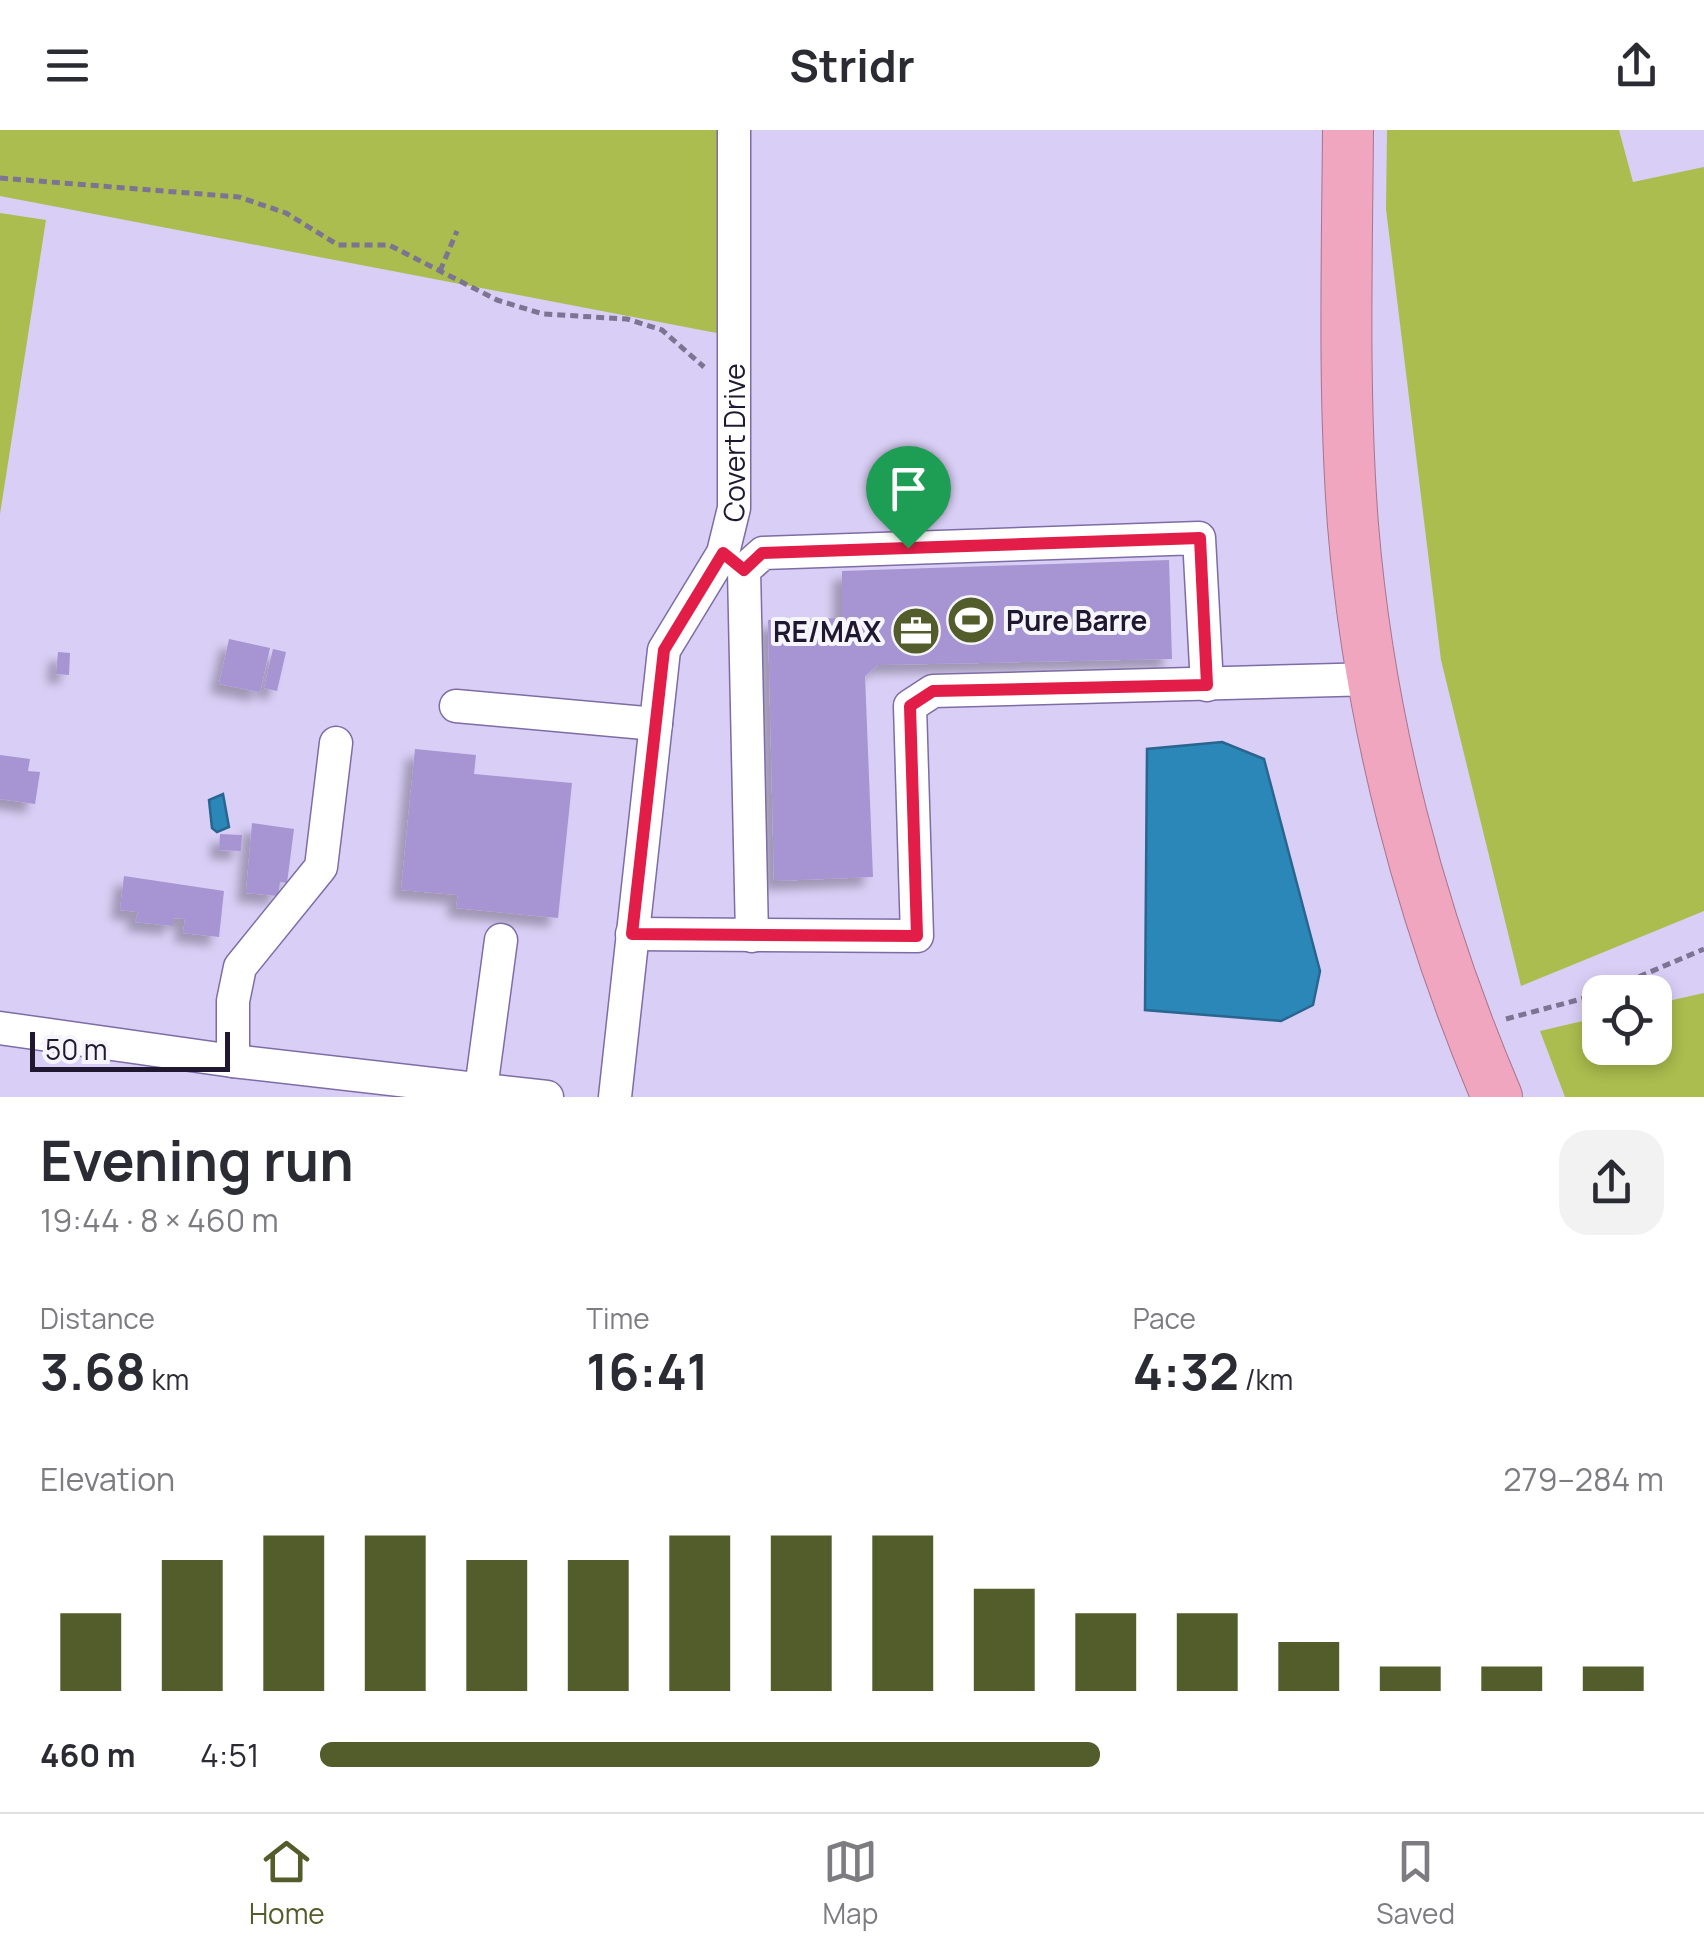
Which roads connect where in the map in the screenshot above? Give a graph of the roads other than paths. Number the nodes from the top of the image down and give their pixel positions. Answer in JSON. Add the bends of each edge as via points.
{"nodes":[{"id":1,"x":734,"y":130,"type":"edge"},
{"id":2,"x":1348,"y":130,"type":"edge"},
{"id":3,"x":734,"y":562,"type":"junction"},
{"id":4,"x":1375,"y":679,"type":"junction"},
{"id":5,"x":1207,"y":685,"type":"junction"},
{"id":6,"x":456,"y":706,"type":"dead end"},
{"id":7,"x":656,"y":724,"type":"junction"},
{"id":8,"x":336,"y":744,"type":"dead end"},
{"id":9,"x":632,"y":934,"type":"junction"},
{"id":10,"x":752,"y":936,"type":"junction"},
{"id":11,"x":500,"y":940,"type":"dead end"},
{"id":12,"x":0,"y":1028,"type":"edge"},
{"id":13,"x":234,"y":1061,"type":"junction"},
{"id":14,"x":481,"y":1089,"type":"junction"},
{"id":15,"x":546,"y":1097,"type":"edge"},
{"id":16,"x":615,"y":1097,"type":"edge"},
{"id":17,"x":1497,"y":1097,"type":"edge"}],
"edges":[{"from":1,"to":3,"type":"street","name":"Covert Drive"},
{"from":2,"to":4,"type":"highway","via":[[1348,417],[1359,582]]},
{"from":3,"to":5,"type":"street","via":[[762,553],[1200,538]]},
{"from":3,"to":7,"type":"street","name":"Covert Drive","via":[[664,650]]},
{"from":3,"to":10,"type":"street"},
{"from":4,"to":5,"type":"street"},
{"from":4,"to":17,"type":"highway","via":[[1429,914]]},
{"from":5,"to":10,"type":"street","via":[[933,691],[910,706],[917,936]]},
{"from":6,"to":7,"type":"street"},
{"from":7,"to":9,"type":"street","name":"Covert Drive"},
{"from":8,"to":13,"type":"street","via":[[321,868],[240,967]]},
{"from":9,"to":10,"type":"street"},
{"from":9,"to":16,"type":"street","name":"Covert Drive"},
{"from":11,"to":14,"type":"street"},
{"from":12,"to":13,"type":"street"},
{"from":13,"to":14,"type":"street"},
{"from":14,"to":15,"type":"street"}]}
